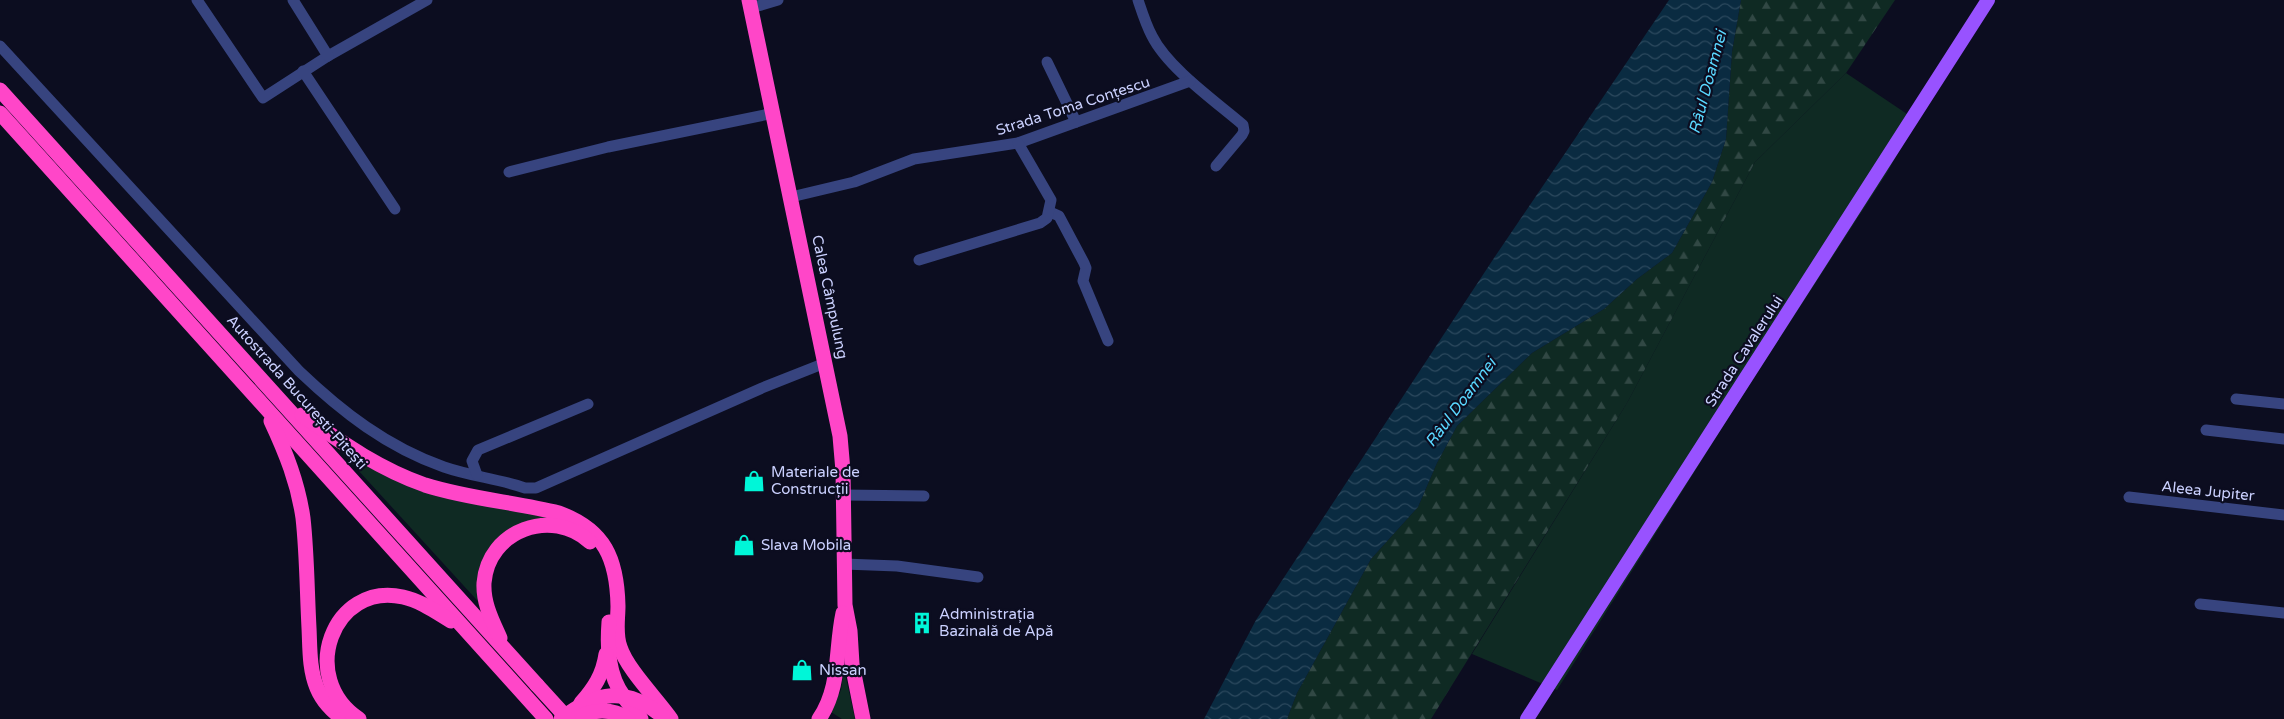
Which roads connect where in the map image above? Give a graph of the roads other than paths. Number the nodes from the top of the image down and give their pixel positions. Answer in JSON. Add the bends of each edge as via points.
{"nodes":[{"id":1,"x":197,"y":0,"type":"edge"},
{"id":2,"x":293,"y":0,"type":"edge"},
{"id":3,"x":427,"y":0,"type":"edge"},
{"id":4,"x":778,"y":0,"type":"edge"},
{"id":5,"x":1138,"y":0,"type":"edge"},
{"id":6,"x":1988,"y":0,"type":"edge"},
{"id":7,"x":750,"y":4,"type":"edge"},
{"id":8,"x":0,"y":46,"type":"edge"},
{"id":9,"x":328,"y":56,"type":"junction"},
{"id":10,"x":1047,"y":62,"type":"dead end"},
{"id":11,"x":303,"y":71,"type":"junction"},
{"id":12,"x":1190,"y":81,"type":"junction"},
{"id":13,"x":0,"y":90,"type":"edge"},
{"id":14,"x":0,"y":113,"type":"edge"},
{"id":15,"x":774,"y":113,"type":"junction"},
{"id":16,"x":1076,"y":122,"type":"junction"},
{"id":17,"x":1018,"y":143,"type":"junction"},
{"id":18,"x":1216,"y":166,"type":"dead end"},
{"id":19,"x":509,"y":172,"type":"dead end"},
{"id":20,"x":791,"y":197,"type":"junction"},
{"id":21,"x":396,"y":209,"type":"dead end"},
{"id":22,"x":1050,"y":212,"type":"junction"},
{"id":23,"x":920,"y":260,"type":"dead end"},
{"id":24,"x":1108,"y":342,"type":"dead end"},
{"id":25,"x":826,"y":363,"type":"junction"},
{"id":26,"x":279,"y":399,"type":"junction"},
{"id":27,"x":2236,"y":399,"type":"dead end"},
{"id":28,"x":588,"y":404,"type":"dead end"},
{"id":29,"x":2284,"y":404,"type":"edge"},
{"id":30,"x":264,"y":406,"type":"junction"},
{"id":31,"x":2206,"y":430,"type":"dead end"},
{"id":32,"x":2284,"y":439,"type":"edge"},
{"id":33,"x":477,"y":475,"type":"junction"},
{"id":34,"x":844,"y":496,"type":"junction"},
{"id":35,"x":924,"y":496,"type":"dead end"},
{"id":36,"x":2129,"y":497,"type":"dead end"},
{"id":37,"x":2284,"y":515,"type":"edge"},
{"id":38,"x":844,"y":564,"type":"junction"},
{"id":39,"x":978,"y":577,"type":"dead end"},
{"id":40,"x":2200,"y":604,"type":"dead end"},
{"id":41,"x":844,"y":605,"type":"junction"},
{"id":42,"x":2284,"y":613,"type":"edge"},
{"id":43,"x":466,"y":630,"type":"junction"},
{"id":44,"x":608,"y":642,"type":"junction"},
{"id":45,"x":504,"y":648,"type":"junction"},
{"id":46,"x":623,"y":696,"type":"junction"},
{"id":47,"x":580,"y":704,"type":"junction"},
{"id":48,"x":344,"y":719,"type":"edge"},
{"id":49,"x":360,"y":719,"type":"edge"},
{"id":50,"x":546,"y":719,"type":"edge"},
{"id":51,"x":561,"y":719,"type":"edge"},
{"id":52,"x":568,"y":719,"type":"edge"},
{"id":53,"x":575,"y":719,"type":"edge"},
{"id":54,"x":628,"y":719,"type":"edge"},
{"id":55,"x":641,"y":719,"type":"edge"},
{"id":56,"x":665,"y":719,"type":"edge"},
{"id":57,"x":671,"y":719,"type":"edge"},
{"id":58,"x":818,"y":719,"type":"edge"},
{"id":59,"x":863,"y":719,"type":"edge"},
{"id":60,"x":1527,"y":719,"type":"edge"}],
"edges":[{"from":1,"to":11,"type":"street","via":[[262,98]]},
{"from":2,"to":9,"type":"street"},
{"from":3,"to":9,"type":"street"},
{"from":4,"to":7,"type":"street"},
{"from":5,"to":12,"type":"street","via":[[1152,38]]},
{"from":6,"to":60,"type":"main road","name":"Strada Cavalerului"},
{"from":7,"to":15,"type":"highway","name":"Calea Câmpulung"},
{"from":8,"to":33,"type":"street","via":[[256,326],[334,405],[396,447],[446,468]]},
{"from":9,"to":11,"type":"street"},
{"from":10,"to":16,"type":"street"},
{"from":11,"to":21,"type":"street"},
{"from":12,"to":16,"type":"street","name":"Strada Toma Conțescu"},
{"from":12,"to":18,"type":"street","via":[[1244,128],[1242,135]]},
{"from":13,"to":26,"type":"highway","name":"Autostrada București-Pitești"},
{"from":14,"to":30,"type":"highway"},
{"from":15,"to":19,"type":"street","via":[[608,147]]},
{"from":15,"to":20,"type":"highway","name":"Calea Câmpulung"},
{"from":16,"to":17,"type":"street","name":"Strada Toma Conțescu"},
{"from":17,"to":20,"type":"street","name":"Strada Toma Conțescu","via":[[914,159],[854,182]]},
{"from":17,"to":22,"type":"street","via":[[1051,200]]},
{"from":20,"to":25,"type":"highway","name":"Calea Câmpulung"},
{"from":22,"to":23,"type":"street","via":[[1040,223]]},
{"from":22,"to":24,"type":"street","via":[[1060,216],[1084,263],[1083,281]]},
{"from":25,"to":33,"type":"street","via":[[536,488]]},
{"from":25,"to":34,"type":"highway","name":"Calea Câmpulung","via":[[840,436]]},
{"from":26,"to":45,"type":"highway","name":"Autostrada București-Pitești"},
{"from":26,"to":57,"type":"highway","via":[[349,448],[406,478],[468,496],[559,514],[573,518],[590,530],[608,553],[616,573],[620,649]]},
{"from":27,"to":29,"type":"street"},
{"from":28,"to":33,"type":"street","via":[[478,450],[472,461]]},
{"from":30,"to":43,"type":"highway"},
{"from":30,"to":48,"type":"highway","via":[[288,456],[299,494],[314,677],[326,703]]},
{"from":31,"to":32,"type":"street"},
{"from":34,"to":35,"type":"street"},
{"from":34,"to":38,"type":"highway","name":"Calea Câmpulung"},
{"from":36,"to":37,"type":"street","name":"Aleea Jupiter"},
{"from":38,"to":39,"type":"street","via":[[897,566]]},
{"from":38,"to":41,"type":"highway","name":"Calea Câmpulung"},
{"from":40,"to":42,"type":"street"},
{"from":41,"to":58,"type":"highway","name":"Calea Câmpulung","via":[[835,682],[826,709]]},
{"from":41,"to":59,"type":"highway","name":"Calea Câmpulung"},
{"from":43,"to":49,"type":"highway","via":[[419,602],[402,596],[377,597],[351,610],[332,634],[326,668],[337,697]]},
{"from":43,"to":50,"type":"highway"},
{"from":44,"to":45,"type":"highway","via":[[609,583],[600,555],[589,541],[568,528],[544,525],[511,536],[495,552],[486,571],[484,590],[487,605]]},
{"from":44,"to":46,"type":"highway","via":[[613,678]]},
{"from":44,"to":47,"type":"highway","via":[[601,674]]},
{"from":45,"to":52,"type":"highway","name":"Autostrada București-Pitești","bridge":true},
{"from":46,"to":47,"type":"highway","via":[[608,695]]},
{"from":46,"to":55,"type":"highway"},
{"from":46,"to":56,"type":"highway","via":[[640,700]]},
{"from":47,"to":51,"type":"highway"},
{"from":53,"to":54,"type":"highway","via":[[604,711]]}]}
